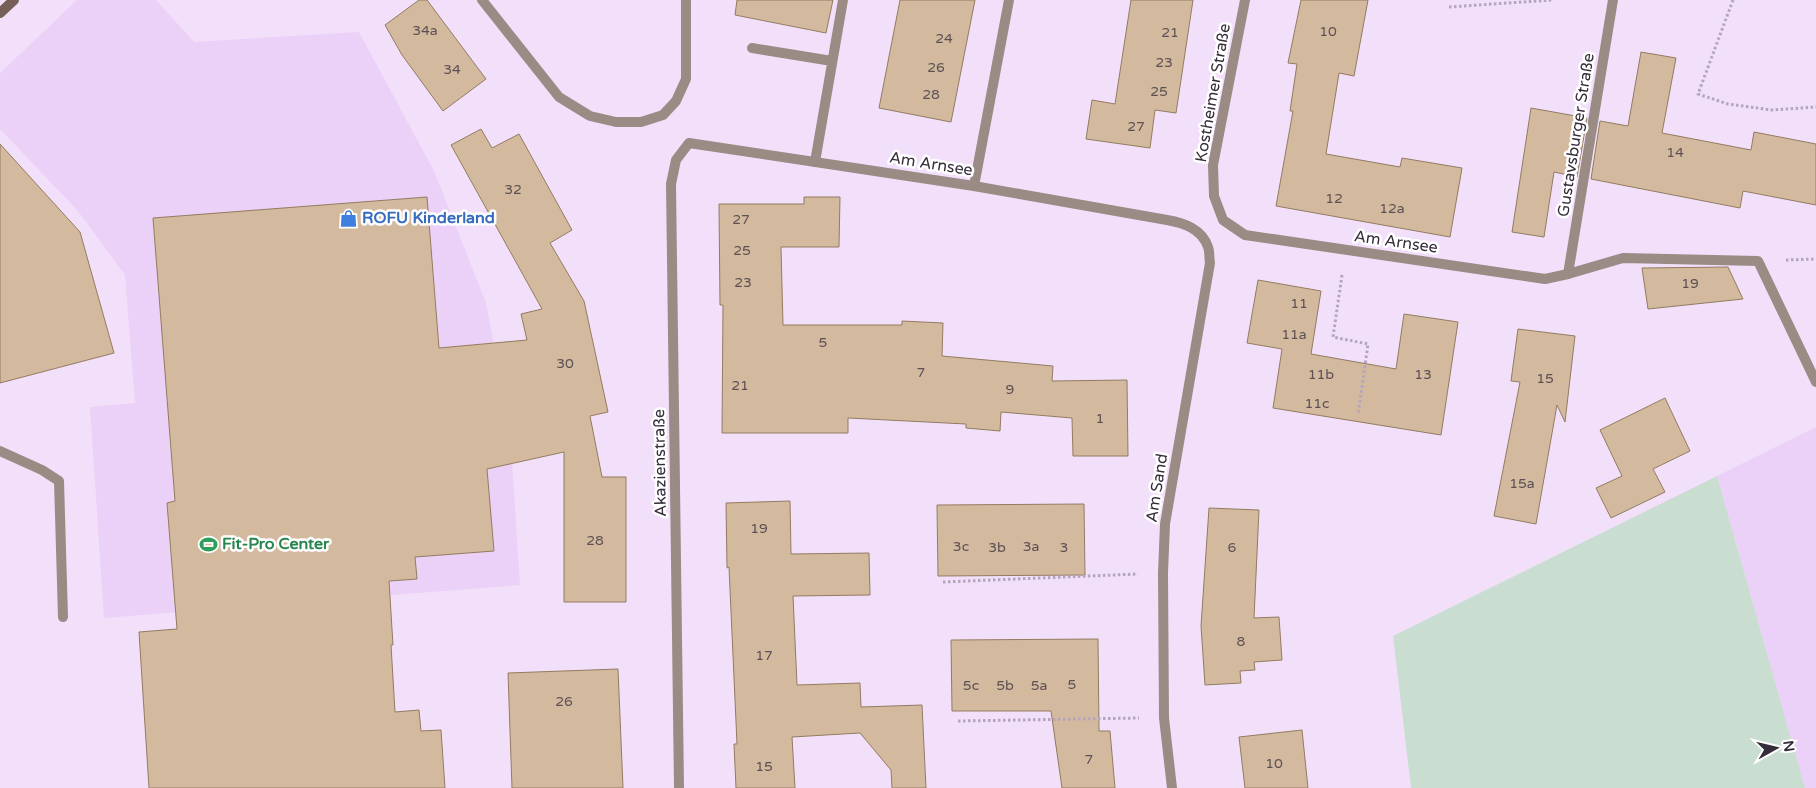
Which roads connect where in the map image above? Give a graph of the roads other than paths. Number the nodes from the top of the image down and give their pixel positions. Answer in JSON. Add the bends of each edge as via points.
{"nodes":[{"id":1,"x":14,"y":0,"type":"edge"},
{"id":2,"x":482,"y":0,"type":"edge"},
{"id":3,"x":686,"y":0,"type":"edge"},
{"id":4,"x":843,"y":0,"type":"edge"},
{"id":5,"x":1009,"y":0,"type":"edge"},
{"id":6,"x":1245,"y":0,"type":"edge"},
{"id":7,"x":1613,"y":0,"type":"edge"},
{"id":8,"x":0,"y":13,"type":"edge"},
{"id":9,"x":752,"y":48,"type":"dead end"},
{"id":10,"x":832,"y":61,"type":"junction"},
{"id":11,"x":689,"y":143,"type":"joint"},
{"id":12,"x":814,"y":162,"type":"junction"},
{"id":13,"x":974,"y":186,"type":"junction"},
{"id":14,"x":1168,"y":220,"type":"joint"},
{"id":15,"x":1223,"y":220,"type":"joint"},
{"id":16,"x":1568,"y":274,"type":"junction"},
{"id":17,"x":1816,"y":382,"type":"edge"},
{"id":18,"x":0,"y":451,"type":"edge"},
{"id":19,"x":63,"y":617,"type":"dead end"},
{"id":20,"x":679,"y":788,"type":"edge"},
{"id":21,"x":1172,"y":788,"type":"edge"}],
"edges":[{"from":1,"to":8,"type":"main road"},
{"from":2,"to":3,"type":"street","via":[[560,97],[590,116],[616,122],[641,122],[663,115],[676,101],[686,79]]},
{"from":4,"to":10,"type":"street"},
{"from":5,"to":13,"type":"street"},
{"from":6,"to":15,"type":"street","name":"Kostheimer Straße","via":[[1214,164],[1214,196]]},
{"from":7,"to":16,"type":"street","name":"Gustavsburger Straße"},
{"from":9,"to":10,"type":"street"},
{"from":10,"to":12,"type":"street"},
{"from":11,"to":12,"type":"street","name":"Am Arnsee"},
{"from":11,"to":20,"type":"street","name":"Akazienstraße","via":[[676,160],[671,184]]},
{"from":12,"to":13,"type":"street","name":"Am Arnsee"},
{"from":13,"to":14,"type":"street","name":"Am Arnsee"},
{"from":14,"to":21,"type":"street","name":"Am Sand","via":[[1185,223],[1200,234],[1208,248],[1210,263],[1165,524],[1164,718]]},
{"from":15,"to":16,"type":"street","name":"Am Arnsee","via":[[1245,235],[1545,279]]},
{"from":16,"to":17,"type":"street","name":"Am Arnsee","via":[[1623,258],[1758,261]]},
{"from":18,"to":19,"type":"street","via":[[59,481]]}]}
